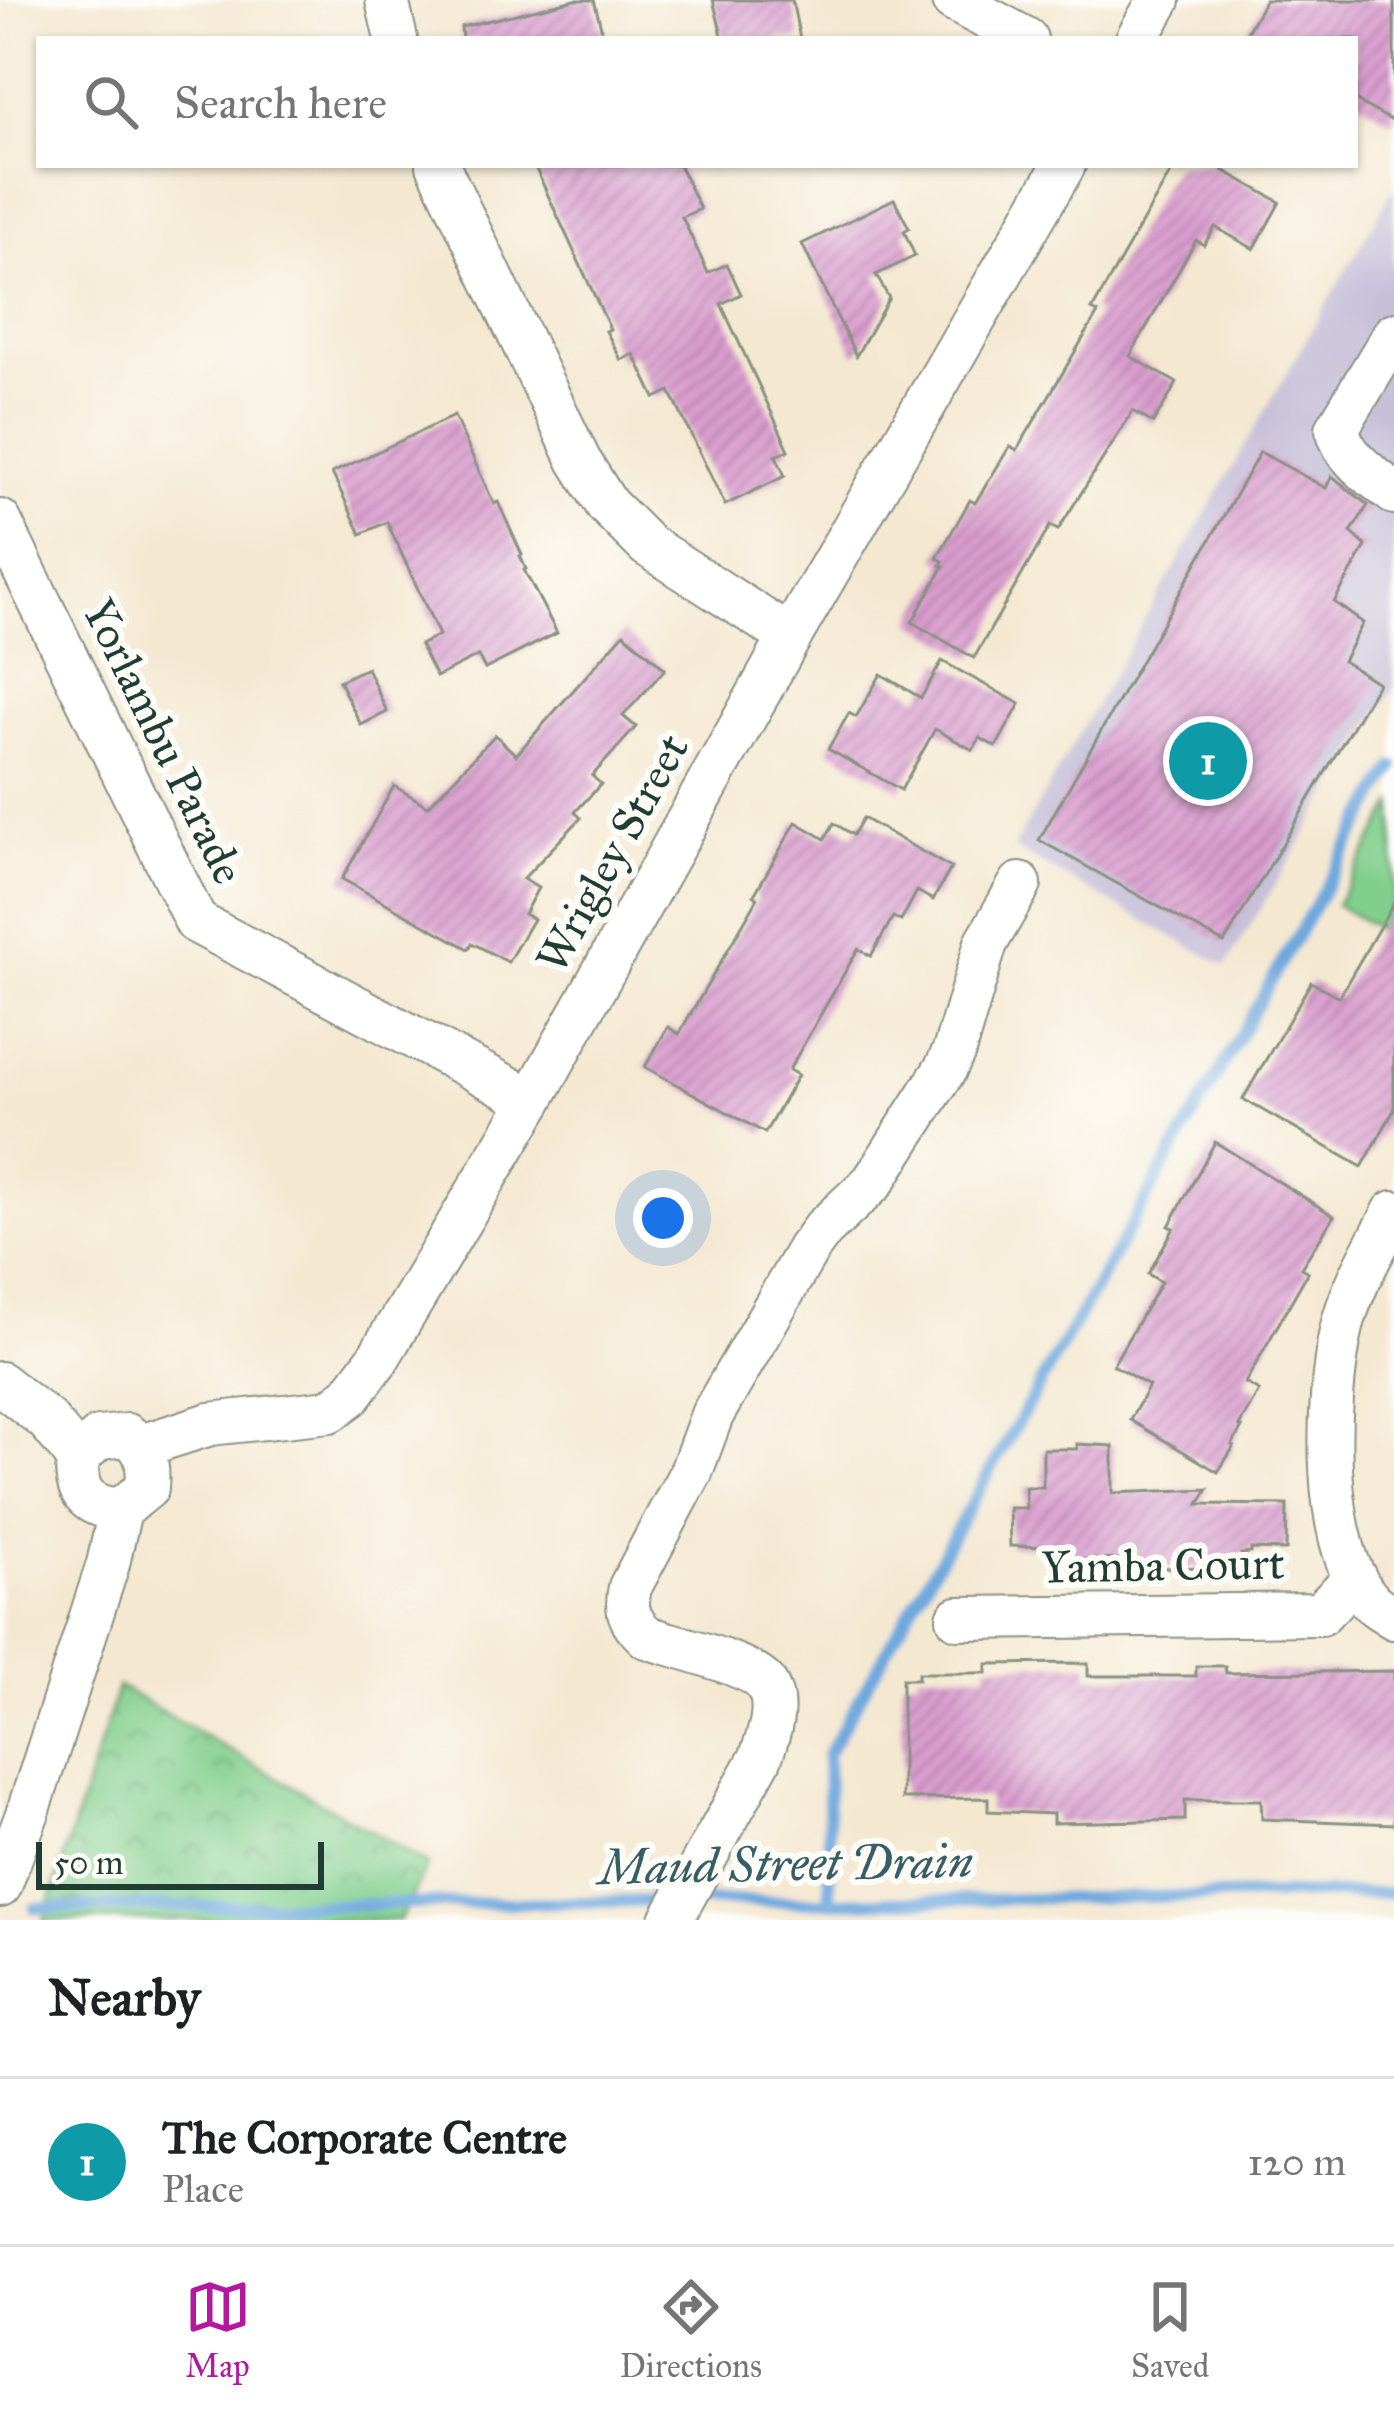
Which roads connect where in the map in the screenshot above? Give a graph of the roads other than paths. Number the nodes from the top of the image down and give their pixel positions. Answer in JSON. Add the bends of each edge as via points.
{"nodes":[{"id":1,"x":387,"y":0,"type":"edge"},
{"id":2,"x":953,"y":0,"type":"edge"},
{"id":3,"x":1159,"y":0,"type":"edge"},
{"id":4,"x":395,"y":36,"type":"edge"},
{"id":5,"x":1020,"y":36,"type":"edge"},
{"id":6,"x":1139,"y":36,"type":"edge"},
{"id":7,"x":439,"y":168,"type":"edge"},
{"id":8,"x":1062,"y":168,"type":"edge"},
{"id":9,"x":1394,"y":334,"type":"edge"},
{"id":10,"x":1394,"y":494,"type":"edge"},
{"id":11,"x":0,"y":521,"type":"edge"},
{"id":12,"x":790,"y":637,"type":"junction"},
{"id":13,"x":1020,"y":884,"type":"dead end"},
{"id":14,"x":532,"y":1100,"type":"junction"},
{"id":15,"x":1394,"y":1212,"type":"edge"},
{"id":16,"x":0,"y":1383,"type":"edge"},
{"id":17,"x":141,"y":1446,"type":"junction"},
{"id":18,"x":78,"y":1457,"type":"junction"},
{"id":19,"x":120,"y":1510,"type":"junction"},
{"id":20,"x":1355,"y":1578,"type":"junction"},
{"id":21,"x":958,"y":1618,"type":"dead end"},
{"id":22,"x":1394,"y":1618,"type":"edge"},
{"id":23,"x":0,"y":1886,"type":"edge"},
{"id":24,"x":671,"y":1920,"type":"edge"}],
"edges":[{"from":1,"to":4,"type":"street"},
{"from":2,"to":5,"type":"street"},
{"from":3,"to":6,"type":"street"},
{"from":7,"to":12,"type":"street","via":[[607,505],[647,545]]},
{"from":8,"to":12,"type":"street","name":"Wrigley Street"},
{"from":9,"to":10,"type":"street","via":[[1337,428],[1353,461]]},
{"from":11,"to":14,"type":"street","name":"Yorlambu Parade","via":[[196,922]]},
{"from":12,"to":14,"type":"street","name":"Wrigley Street"},
{"from":13,"to":24,"type":"street","via":[[986,943],[946,1068],[873,1182],[808,1249],[712,1415],[692,1472],[630,1587],[629,1617],[647,1636],[743,1668],[763,1680],[772,1703],[760,1759]]},
{"from":14,"to":17,"type":"street","name":"Wrigley Street","via":[[350,1396],[330,1412],[210,1424]]},
{"from":15,"to":20,"type":"street","via":[[1342,1327],[1331,1397],[1337,1512]]},
{"from":16,"to":18,"type":"street"},
{"from":17,"to":18,"type":"street","via":[[127,1436],[99,1438]]},
{"from":17,"to":19,"type":"street","via":[[147,1487]]},
{"from":18,"to":19,"type":"street","via":[[76,1474],[90,1502]]},
{"from":19,"to":23,"type":"street"},
{"from":20,"to":21,"type":"street","name":"Yamba Court","via":[[1320,1613]]},
{"from":20,"to":22,"type":"street"}]}
